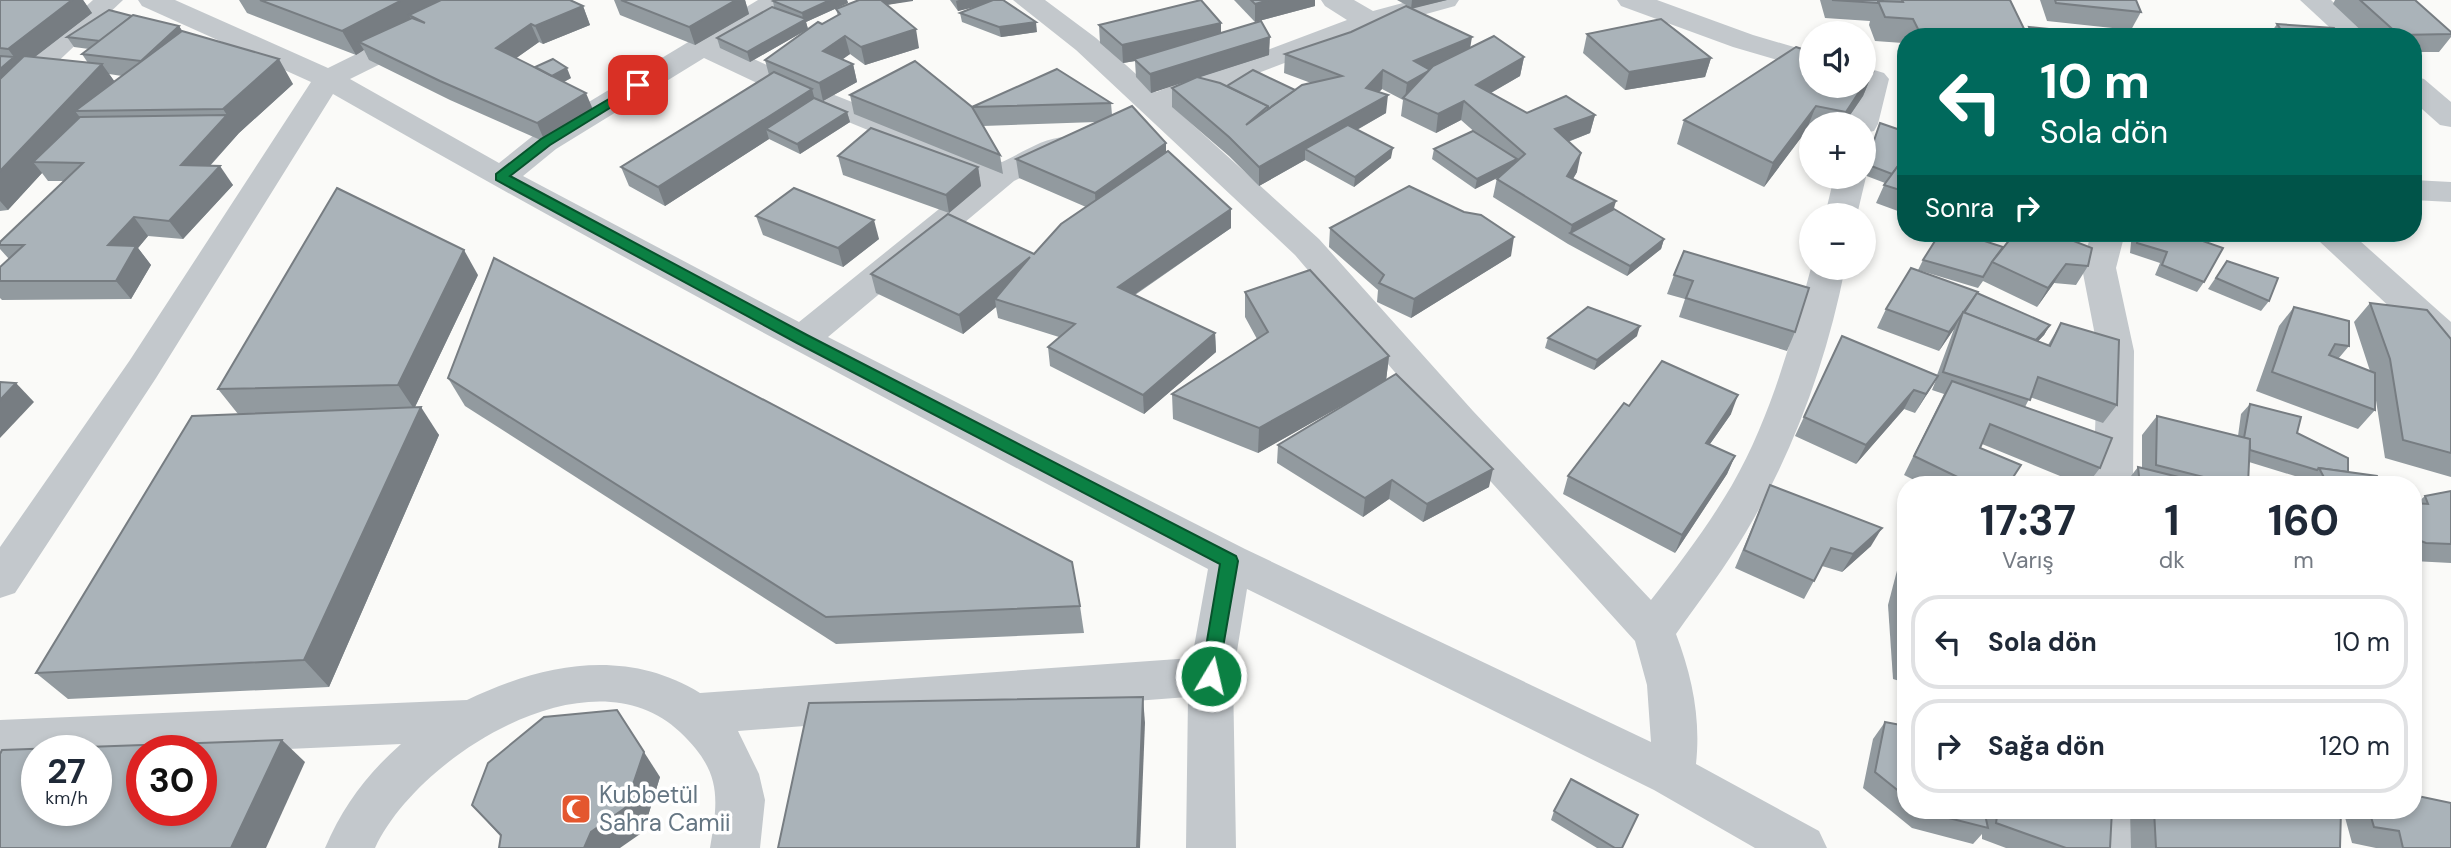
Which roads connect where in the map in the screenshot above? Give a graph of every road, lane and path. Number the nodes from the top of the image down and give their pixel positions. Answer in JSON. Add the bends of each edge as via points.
{"nodes":[{"id":1,"x":109,"y":0,"type":"edge"},
{"id":2,"x":152,"y":0,"type":"edge"},
{"id":3,"x":488,"y":0,"type":"edge"},
{"id":4,"x":778,"y":0,"type":"edge"},
{"id":5,"x":1027,"y":0,"type":"edge"},
{"id":6,"x":1335,"y":0,"type":"edge"},
{"id":7,"x":1445,"y":0,"type":"edge"},
{"id":8,"x":1631,"y":0,"type":"edge"},
{"id":9,"x":2314,"y":0,"type":"edge"},
{"id":10,"x":1369,"y":20,"type":"junction"},
{"id":11,"x":2347,"y":28,"type":"edge"},
{"id":12,"x":702,"y":46,"type":"junction"},
{"id":13,"x":1799,"y":57,"type":"edge"},
{"id":14,"x":328,"y":79,"type":"junction"},
{"id":15,"x":1876,"y":79,"type":"edge"},
{"id":16,"x":1897,"y":84,"type":"edge"},
{"id":17,"x":2422,"y":93,"type":"edge"},
{"id":18,"x":0,"y":100,"type":"edge"},
{"id":19,"x":1137,"y":111,"type":"junction"},
{"id":20,"x":2451,"y":118,"type":"edge"},
{"id":21,"x":1088,"y":133,"type":"edge"},
{"id":22,"x":1003,"y":174,"type":"junction"},
{"id":23,"x":501,"y":177,"type":"junction"},
{"id":24,"x":2422,"y":190,"type":"edge"},
{"id":25,"x":2451,"y":192,"type":"edge"},
{"id":26,"x":2106,"y":242,"type":"edge"},
{"id":27,"x":2341,"y":242,"type":"edge"},
{"id":28,"x":1825,"y":280,"type":"edge"},
{"id":29,"x":802,"y":339,"type":"junction"},
{"id":30,"x":2451,"y":343,"type":"edge"},
{"id":31,"x":2113,"y":476,"type":"edge"},
{"id":32,"x":1230,"y":561,"type":"junction"},
{"id":33,"x":0,"y":581,"type":"edge"},
{"id":34,"x":1653,"y":631,"type":"junction"},
{"id":35,"x":1211,"y":676,"type":"junction"},
{"id":36,"x":697,"y":714,"type":"junction"},
{"id":37,"x":470,"y":720,"type":"junction"},
{"id":38,"x":0,"y":741,"type":"edge"},
{"id":39,"x":1671,"y":775,"type":"junction"},
{"id":40,"x":2113,"y":819,"type":"edge"},
{"id":41,"x":350,"y":848,"type":"edge"},
{"id":42,"x":735,"y":848,"type":"edge"},
{"id":43,"x":1210,"y":848,"type":"edge"},
{"id":44,"x":1802,"y":848,"type":"edge"},
{"id":45,"x":2115,"y":848,"type":"edge"}],
"edges":[{"from":1,"to":18,"type":"street"},
{"from":2,"to":14,"type":"street"},
{"from":3,"to":14,"type":"street"},
{"from":4,"to":12,"type":"street"},
{"from":5,"to":19,"type":"street","via":[[1086,44]]},
{"from":6,"to":10,"type":"street"},
{"from":7,"to":10,"type":"street"},
{"from":8,"to":13,"type":"street"},
{"from":9,"to":11,"type":"street"},
{"from":10,"to":19,"type":"street"},
{"from":12,"to":22,"type":"street","via":[[796,90]]},
{"from":12,"to":23,"type":"street","via":[[545,142]]},
{"from":14,"to":23,"type":"street"},
{"from":14,"to":33,"type":"street","via":[[143,369]]},
{"from":15,"to":16,"type":"street"},
{"from":17,"to":20,"type":"street"},
{"from":19,"to":34,"type":"street","via":[[1307,247],[1459,421]]},
{"from":21,"to":22,"type":"street"},
{"from":22,"to":29,"type":"street"},
{"from":23,"to":29,"type":"street"},
{"from":24,"to":25,"type":"street"},
{"from":26,"to":31,"type":"street","via":[[2099,268],[2116,351]]},
{"from":27,"to":30,"type":"street"},
{"from":28,"to":34,"type":"street","via":[[1802,362],[1761,464],[1731,522]]},
{"from":29,"to":32,"type":"street"},
{"from":32,"to":35,"type":"street"},
{"from":32,"to":39,"type":"street"},
{"from":34,"to":39,"type":"street","via":[[1668,667],[1675,706]]},
{"from":35,"to":36,"type":"street"},
{"from":35,"to":43,"type":"street"},
{"from":36,"to":37,"type":"street","via":[[651,690],[595,683],[532,693]]},
{"from":36,"to":42,"type":"street","via":[[728,751],[741,802]]},
{"from":37,"to":38,"type":"street"},
{"from":37,"to":41,"type":"street","via":[[413,761],[366,815]]},
{"from":39,"to":44,"type":"street"},
{"from":40,"to":45,"type":"street"}]}
